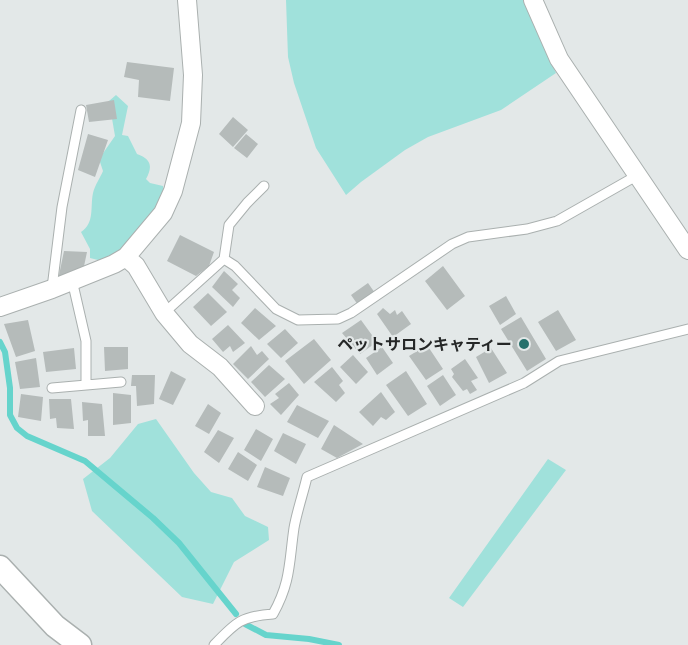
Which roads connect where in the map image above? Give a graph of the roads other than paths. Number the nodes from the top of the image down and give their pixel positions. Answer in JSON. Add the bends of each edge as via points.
{"nodes":[{"id":1,"x":187,"y":0,"type":"edge"},
{"id":2,"x":533,"y":0,"type":"edge"},
{"id":3,"x":81,"y":110,"type":"dead end"},
{"id":4,"x":638,"y":175,"type":"junction"},
{"id":5,"x":264,"y":186,"type":"dead end"},
{"id":6,"x":688,"y":250,"type":"edge"},
{"id":7,"x":126,"y":257,"type":"junction"},
{"id":8,"x":224,"y":259,"type":"junction"},
{"id":9,"x":72,"y":280,"type":"junction"},
{"id":10,"x":52,"y":289,"type":"junction"},
{"id":11,"x":0,"y":306,"type":"edge"},
{"id":12,"x":164,"y":313,"type":"junction"},
{"id":13,"x":688,"y":329,"type":"edge"},
{"id":14,"x":121,"y":382,"type":"dead end"},
{"id":15,"x":86,"y":385,"type":"junction"},
{"id":16,"x":52,"y":388,"type":"dead end"},
{"id":17,"x":255,"y":405,"type":"dead end"},
{"id":18,"x":0,"y":567,"type":"edge"},
{"id":19,"x":80,"y":645,"type":"edge"},
{"id":20,"x":214,"y":645,"type":"edge"}],
"edges":[{"from":1,"to":7,"type":"street","via":[[193,75],[191,123],[163,213]]},
{"from":2,"to":4,"type":"street","via":[[559,59]]},
{"from":3,"to":10,"type":"lane","via":[[62,207]]},
{"from":4,"to":6,"type":"street"},
{"from":4,"to":8,"type":"lane","via":[[557,221],[468,237],[452,244],[338,319],[298,320],[276,309]]},
{"from":5,"to":8,"type":"lane","via":[[229,225]]},
{"from":7,"to":9,"type":"street"},
{"from":7,"to":12,"type":"street","via":[[136,266]]},
{"from":8,"to":12,"type":"lane"},
{"from":9,"to":10,"type":"street"},
{"from":9,"to":15,"type":"lane","via":[[86,341]]},
{"from":10,"to":11,"type":"street"},
{"from":12,"to":17,"type":"street","via":[[190,344],[220,367]]},
{"from":13,"to":20,"type":"lane","via":[[559,361],[524,383],[307,477],[294,527],[291,568],[277,608],[273,614],[252,616],[234,625]]},
{"from":14,"to":15,"type":"lane"},
{"from":15,"to":16,"type":"lane"},
{"from":18,"to":19,"type":"street","via":[[55,626]]}]}
